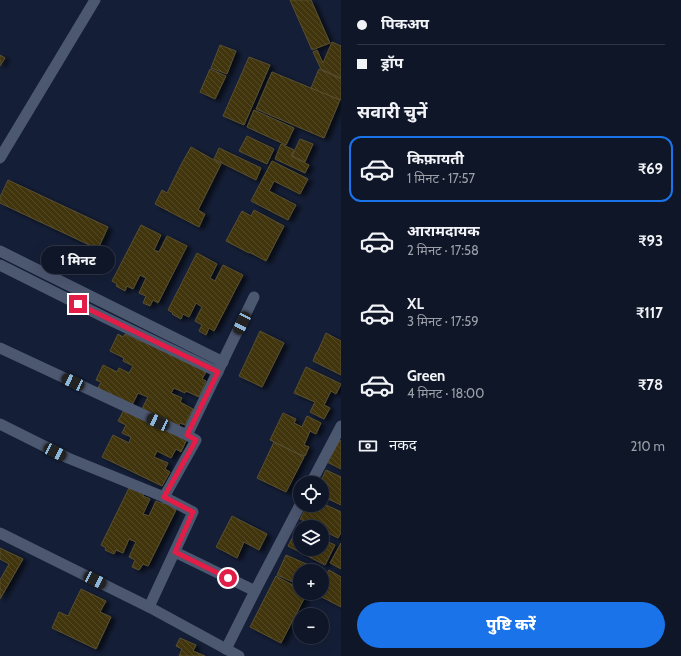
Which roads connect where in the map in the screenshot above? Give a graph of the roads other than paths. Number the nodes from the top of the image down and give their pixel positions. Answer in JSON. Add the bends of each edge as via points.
{"nodes":[{"id":1,"x":95,"y":0,"type":"edge"},
{"id":2,"x":0,"y":158,"type":"edge"},
{"id":3,"x":0,"y":251,"type":"edge"},
{"id":4,"x":0,"y":265,"type":"edge"},
{"id":5,"x":254,"y":297,"type":"dead end"},
{"id":6,"x":0,"y":349,"type":"edge"},
{"id":7,"x":223,"y":362,"type":"junction"},
{"id":8,"x":218,"y":372,"type":"junction"},
{"id":9,"x":0,"y":424,"type":"edge"},
{"id":10,"x":341,"y":426,"type":"edge"},
{"id":11,"x":187,"y":435,"type":"junction"},
{"id":12,"x":315,"y":476,"type":"edge"},
{"id":13,"x":164,"y":497,"type":"junction"},
{"id":14,"x":296,"y":512,"type":"edge"},
{"id":15,"x":0,"y":533,"type":"edge"},
{"id":16,"x":175,"y":552,"type":"junction"},
{"id":17,"x":255,"y":591,"type":"junction"},
{"id":18,"x":149,"y":607,"type":"junction"},
{"id":19,"x":226,"y":649,"type":"junction"},
{"id":20,"x":239,"y":656,"type":"edge"}],
"edges":[{"from":1,"to":2,"type":"street"},
{"from":3,"to":7,"type":"street"},
{"from":4,"to":8,"type":"street"},
{"from":5,"to":7,"type":"street"},
{"from":6,"to":11,"type":"street"},
{"from":7,"to":8,"type":"street"},
{"from":8,"to":11,"type":"street"},
{"from":9,"to":13,"type":"street","via":[[68,458]]},
{"from":10,"to":12,"type":"street"},
{"from":11,"to":13,"type":"street","via":[[196,440]]},
{"from":13,"to":16,"type":"street","via":[[193,512]]},
{"from":14,"to":17,"type":"street"},
{"from":15,"to":18,"type":"street"},
{"from":16,"to":17,"type":"street"},
{"from":16,"to":18,"type":"street"},
{"from":17,"to":19,"type":"street"},
{"from":18,"to":19,"type":"street"},
{"from":19,"to":20,"type":"street"}]}
